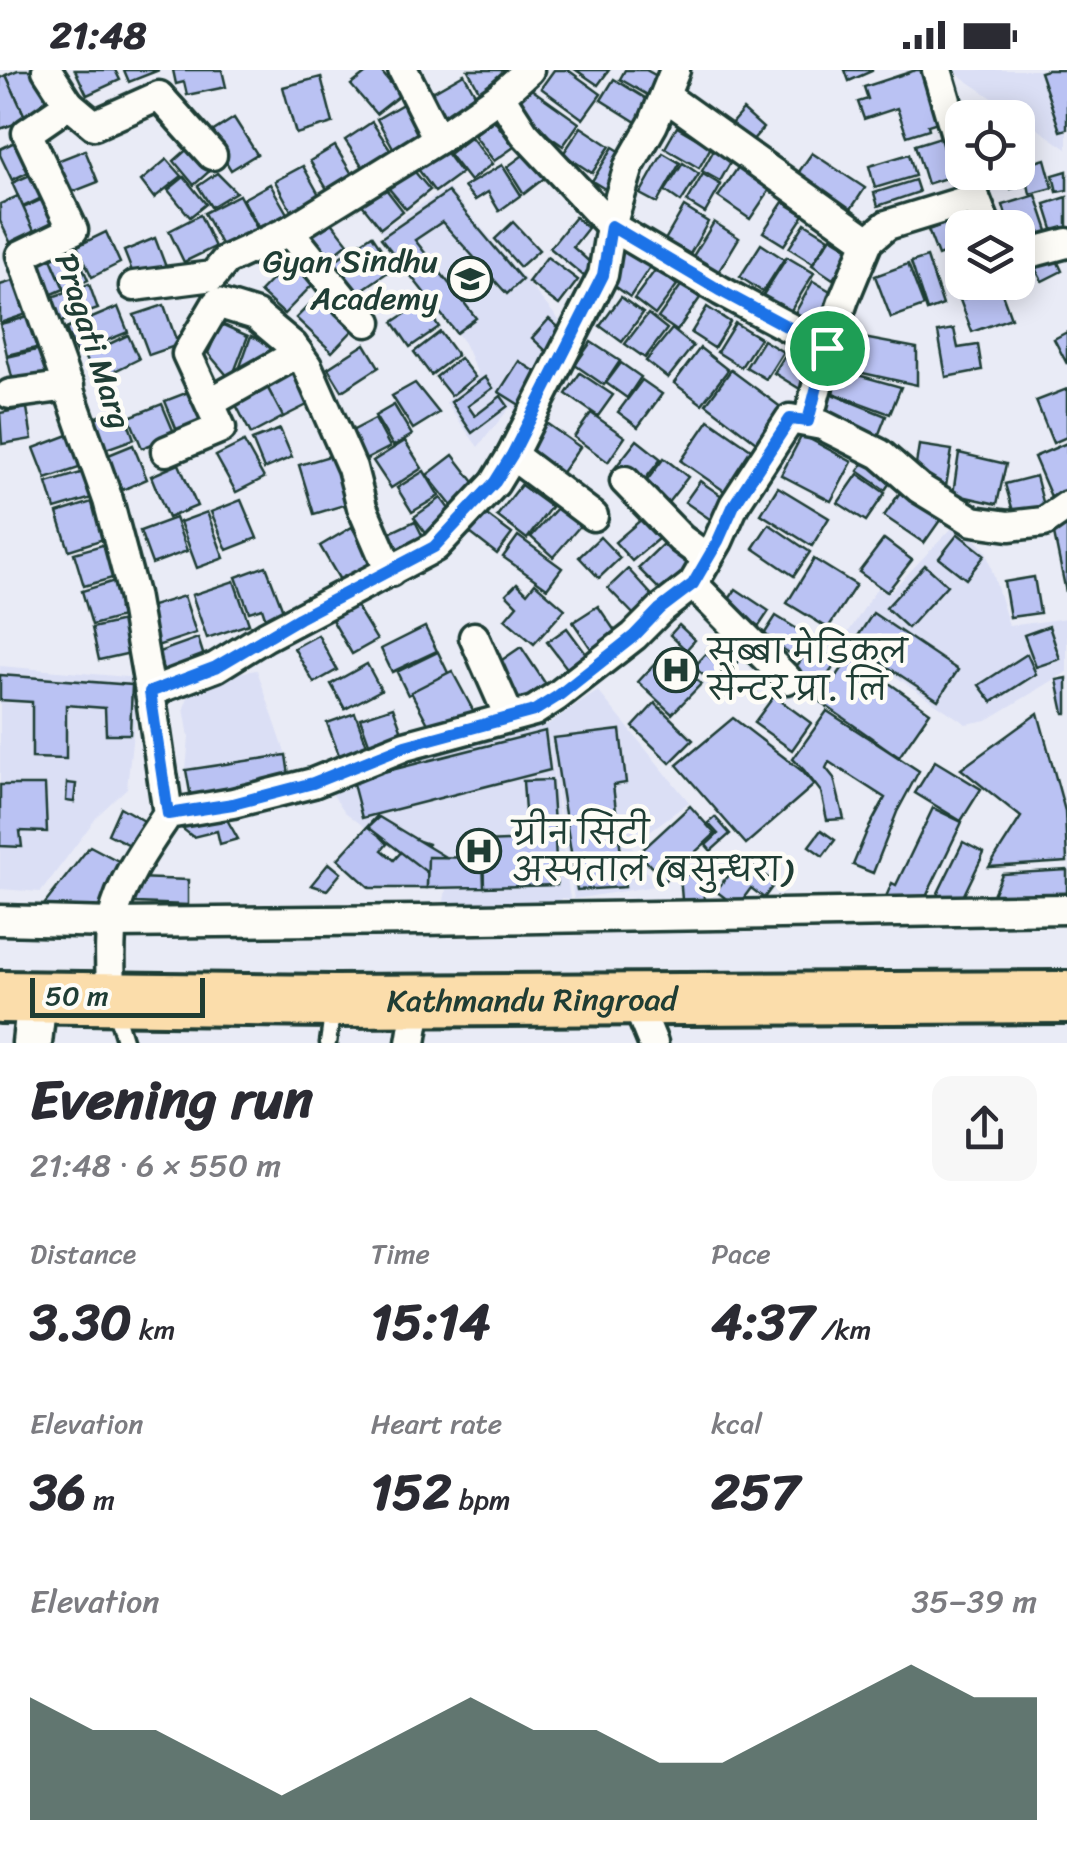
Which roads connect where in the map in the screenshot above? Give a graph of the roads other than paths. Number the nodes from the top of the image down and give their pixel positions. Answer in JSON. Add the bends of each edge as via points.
{"nodes":[{"id":1,"x":47,"y":70,"type":"edge"},
{"id":2,"x":403,"y":70,"type":"edge"},
{"id":3,"x":529,"y":70,"type":"edge"},
{"id":4,"x":937,"y":70,"type":"edge"},
{"id":5,"x":670,"y":83,"type":"edge"},
{"id":6,"x":500,"y":96,"type":"junction"},
{"id":7,"x":946,"y":100,"type":"edge"},
{"id":8,"x":69,"y":104,"type":"junction"},
{"id":9,"x":438,"y":139,"type":"junction"},
{"id":10,"x":212,"y":155,"type":"dead end"},
{"id":11,"x":961,"y":190,"type":"edge"},
{"id":12,"x":611,"y":226,"type":"junction"},
{"id":13,"x":289,"y":230,"type":"junction"},
{"id":14,"x":868,"y":240,"type":"junction"},
{"id":15,"x":1067,"y":243,"type":"edge"},
{"id":16,"x":1035,"y":251,"type":"edge"},
{"id":17,"x":134,"y":286,"type":"dead end"},
{"id":18,"x":215,"y":290,"type":"junction"},
{"id":19,"x":367,"y":322,"type":"dead end"},
{"id":20,"x":827,"y":348,"type":"junction"},
{"id":21,"x":298,"y":353,"type":"junction"},
{"id":22,"x":69,"y":386,"type":"junction"},
{"id":23,"x":10,"y":394,"type":"dead end"},
{"id":24,"x":210,"y":402,"type":"junction"},
{"id":25,"x":808,"y":421,"type":"junction"},
{"id":26,"x":166,"y":451,"type":"dead end"},
{"id":27,"x":512,"y":455,"type":"junction"},
{"id":28,"x":625,"y":481,"type":"dead end"},
{"id":29,"x":1067,"y":506,"type":"edge"},
{"id":30,"x":592,"y":516,"type":"dead end"},
{"id":31,"x":707,"y":558,"type":"junction"},
{"id":32,"x":390,"y":572,"type":"junction"},
{"id":33,"x":693,"y":584,"type":"junction"},
{"id":34,"x":474,"y":637,"type":"dead end"},
{"id":35,"x":787,"y":679,"type":"dead end"},
{"id":36,"x":150,"y":692,"type":"junction"},
{"id":37,"x":509,"y":716,"type":"junction"},
{"id":38,"x":168,"y":814,"type":"junction"},
{"id":39,"x":1067,"y":909,"type":"edge"},
{"id":40,"x":0,"y":920,"type":"edge"},
{"id":41,"x":112,"y":923,"type":"junction"},
{"id":42,"x":111,"y":996,"type":"junction"},
{"id":43,"x":1067,"y":996,"type":"edge"},
{"id":44,"x":23,"y":1012,"type":"edge"},
{"id":45,"x":644,"y":1021,"type":"edge"},
{"id":46,"x":331,"y":1022,"type":"edge"},
{"id":47,"x":414,"y":1022,"type":"edge"},
{"id":48,"x":126,"y":1043,"type":"edge"}],
"edges":[{"from":1,"to":8,"type":"street"},
{"from":2,"to":9,"type":"street"},
{"from":3,"to":6,"type":"street"},
{"from":4,"to":7,"type":"street"},
{"from":5,"to":12,"type":"street","via":[[629,166]]},
{"from":5,"to":14,"type":"street"},
{"from":6,"to":9,"type":"street"},
{"from":6,"to":12,"type":"street","via":[[524,133]]},
{"from":8,"to":10,"type":"street","via":[[94,125],[159,96]]},
{"from":8,"to":22,"type":"street","name":"Pragati Marg","via":[[28,133],[73,230],[21,256]]},
{"from":9,"to":13,"type":"street"},
{"from":11,"to":14,"type":"street","via":[[886,224]]},
{"from":12,"to":20,"type":"street"},
{"from":12,"to":27,"type":"street","via":[[603,275]]},
{"from":13,"to":18,"type":"street","via":[[226,260]]},
{"from":13,"to":19,"type":"street"},
{"from":14,"to":20,"type":"street"},
{"from":15,"to":16,"type":"street"},
{"from":17,"to":18,"type":"street"},
{"from":18,"to":21,"type":"street"},
{"from":18,"to":24,"type":"street","via":[[187,354]]},
{"from":20,"to":25,"type":"street"},
{"from":21,"to":24,"type":"street"},
{"from":21,"to":32,"type":"street","via":[[352,468]]},
{"from":22,"to":23,"type":"street"},
{"from":22,"to":36,"type":"street","name":"Pragati Marg","via":[[114,519]]},
{"from":24,"to":26,"type":"street","via":[[221,428]]},
{"from":25,"to":29,"type":"street","via":[[880,454],[918,488],[974,521],[1044,522]]},
{"from":25,"to":31,"type":"street","via":[[790,419]]},
{"from":27,"to":30,"type":"street"},
{"from":27,"to":32,"type":"street","via":[[434,547]]},
{"from":28,"to":31,"type":"street"},
{"from":31,"to":33,"type":"street"},
{"from":32,"to":36,"type":"street","via":[[216,667]]},
{"from":33,"to":35,"type":"street"},
{"from":33,"to":37,"type":"street","via":[[558,696]]},
{"from":34,"to":37,"type":"street"},
{"from":36,"to":38,"type":"street","name":"Pragati Marg"},
{"from":37,"to":38,"type":"street","via":[[405,746],[313,783]]},
{"from":38,"to":41,"type":"street","via":[[118,898]]},
{"from":39,"to":41,"type":"street"},
{"from":40,"to":41,"type":"street"},
{"from":41,"to":42,"type":"street"},
{"from":42,"to":44,"type":"highway","name":"Kathmandu Ringroad"},
{"from":42,"to":46,"type":"highway","name":"Kathmandu Ringroad"},
{"from":42,"to":48,"type":"lane"},
{"from":43,"to":45,"type":"highway","name":"Kathmandu Ringroad"},
{"from":45,"to":47,"type":"highway","name":"Kathmandu Ringroad"},
{"from":46,"to":47,"type":"highway","name":"Kathmandu Ringroad"}]}
